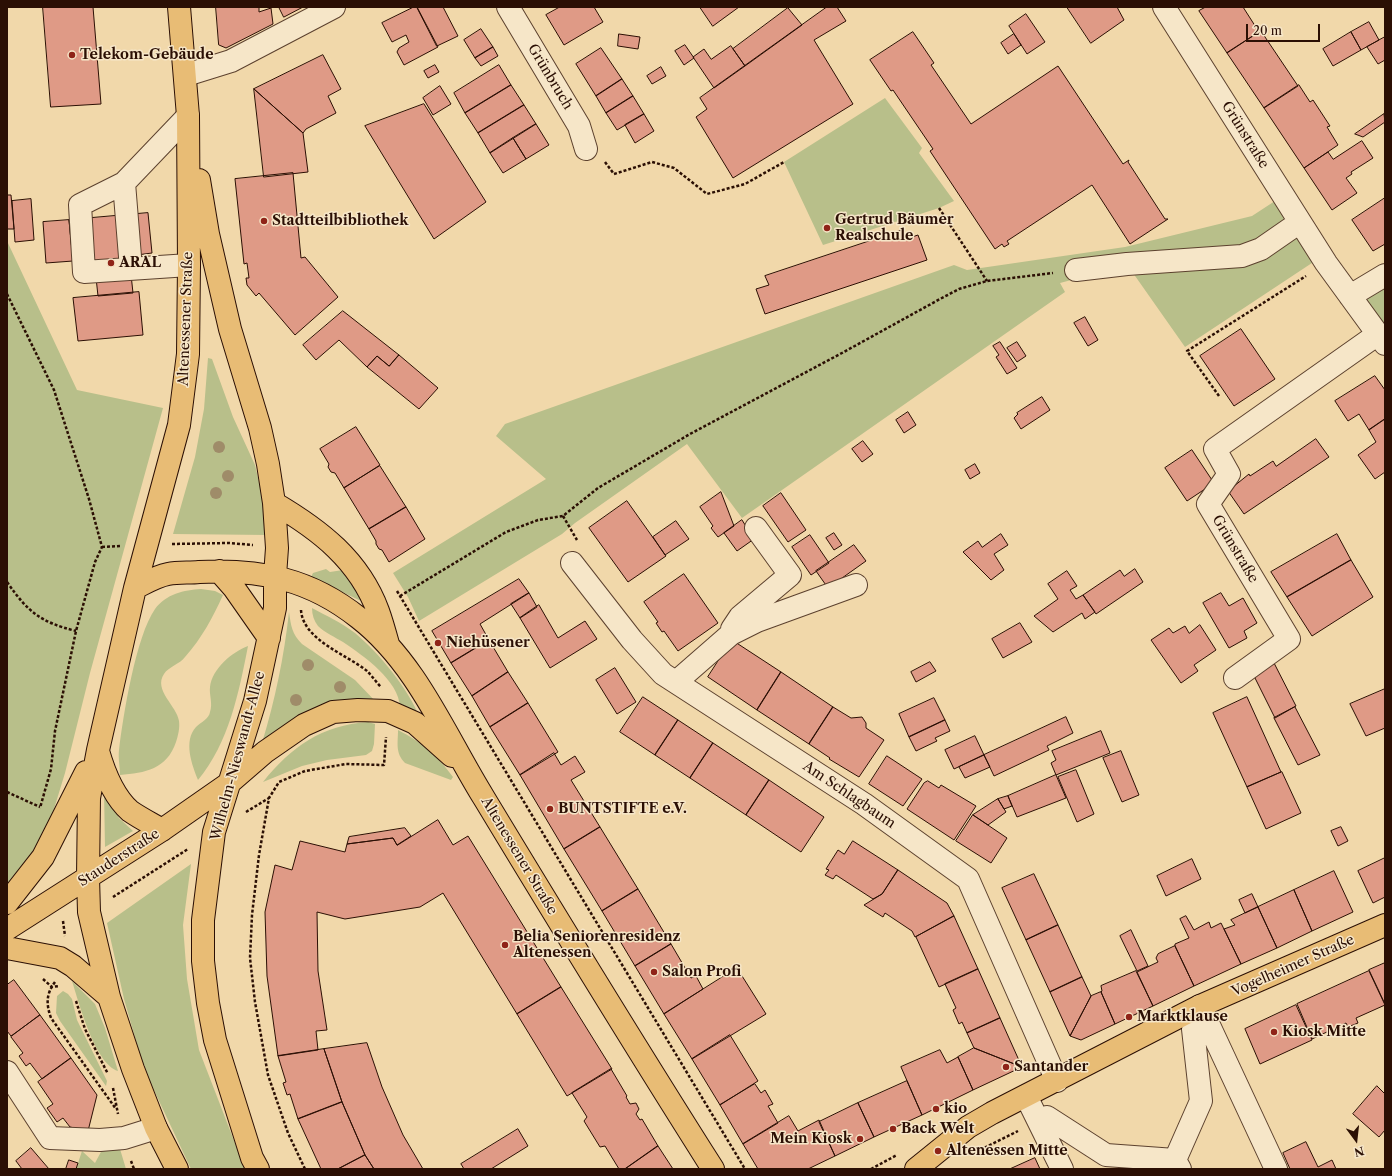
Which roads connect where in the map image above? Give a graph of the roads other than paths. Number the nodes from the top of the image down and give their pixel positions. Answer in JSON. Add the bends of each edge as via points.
{"nodes":[{"id":1,"x":179,"y":7,"type":"edge"},
{"id":2,"x":334,"y":7,"type":"edge"},
{"id":3,"x":508,"y":7,"type":"edge"},
{"id":4,"x":1164,"y":7,"type":"edge"},
{"id":5,"x":186,"y":75,"type":"junction"},
{"id":6,"x":188,"y":116,"type":"junction"},
{"id":7,"x":586,"y":149,"type":"dead end"},
{"id":8,"x":124,"y":183,"type":"junction"},
{"id":9,"x":1300,"y":222,"type":"junction"},
{"id":10,"x":189,"y":265,"type":"junction"},
{"id":11,"x":131,"y":269,"type":"junction"},
{"id":12,"x":1076,"y":270,"type":"road end"},
{"id":13,"x":1385,"y":275,"type":"edge"},
{"id":14,"x":1350,"y":296,"type":"junction"},
{"id":15,"x":1381,"y":339,"type":"edge"},
{"id":16,"x":274,"y":503,"type":"junction"},
{"id":17,"x":756,"y":528,"type":"dead end"},
{"id":18,"x":572,"y":563,"type":"dead end"},
{"id":19,"x":219,"y":571,"type":"junction"},
{"id":20,"x":275,"y":576,"type":"junction"},
{"id":21,"x":856,"y":585,"type":"dead end"},
{"id":22,"x":135,"y":588,"type":"junction"},
{"id":23,"x":729,"y":636,"type":"junction"},
{"id":24,"x":269,"y":638,"type":"junction"},
{"id":25,"x":388,"y":645,"type":"junction"},
{"id":26,"x":1235,"y":678,"type":"dead end"},
{"id":27,"x":676,"y":682,"type":"junction"},
{"id":28,"x":98,"y":750,"type":"junction"},
{"id":29,"x":466,"y":769,"type":"junction"},
{"id":30,"x":228,"y":784,"type":"junction"},
{"id":31,"x":162,"y":830,"type":"junction"},
{"id":32,"x":88,"y":877,"type":"junction"},
{"id":33,"x":7,"y":903,"type":"edge"},
{"id":34,"x":1385,"y":926,"type":"edge"},
{"id":35,"x":7,"y":929,"type":"edge"},
{"id":36,"x":7,"y":948,"type":"edge"},
{"id":37,"x":109,"y":997,"type":"junction"},
{"id":38,"x":1200,"y":1006,"type":"junction"},
{"id":39,"x":1193,"y":1029,"type":"dead end"},
{"id":40,"x":7,"y":1072,"type":"edge"},
{"id":41,"x":1057,"y":1081,"type":"junction"},
{"id":42,"x":1026,"y":1096,"type":"junction"},
{"id":43,"x":14,"y":1098,"type":"edge"},
{"id":44,"x":1043,"y":1119,"type":"junction"},
{"id":45,"x":156,"y":1128,"type":"junction"},
{"id":46,"x":1178,"y":1165,"type":"edge"},
{"id":47,"x":177,"y":1169,"type":"edge"},
{"id":48,"x":258,"y":1169,"type":"edge"},
{"id":49,"x":713,"y":1169,"type":"edge"},
{"id":50,"x":916,"y":1169,"type":"edge"},
{"id":51,"x":1062,"y":1169,"type":"edge"},
{"id":52,"x":1276,"y":1169,"type":"edge"}],
"edges":[{"from":1,"to":5,"type":"main road","name":"Altenessener Straße"},
{"from":2,"to":5,"type":"street","via":[[231,61]]},
{"from":3,"to":7,"type":"street","name":"Grünbruch","via":[[579,126]]},
{"from":4,"to":9,"type":"street","name":"Grünstraße"},
{"from":5,"to":6,"type":"main road","name":"Altenessener Straße"},
{"from":6,"to":8,"type":"street"},
{"from":6,"to":10,"type":"main road","name":"Altenessener Straße"},
{"from":6,"to":16,"type":"main road","name":"Altenessener Straße","via":[[208,234],[230,329],[260,428]]},
{"from":8,"to":11,"type":"street"},
{"from":8,"to":11,"type":"street","via":[[80,205],[84,272]]},
{"from":9,"to":12,"type":"street","via":[[1261,249],[1242,256]]},
{"from":9,"to":14,"type":"street","name":"Grünstraße"},
{"from":10,"to":11,"type":"street"},
{"from":10,"to":22,"type":"main road","name":"Altenessener Straße","via":[[188,354],[179,425]]},
{"from":13,"to":14,"type":"street"},
{"from":14,"to":15,"type":"street","name":"Grünstraße"},
{"from":15,"to":26,"type":"street","name":"Grünstraße","via":[[1215,449],[1229,474],[1208,504],[1289,639]]},
{"from":16,"to":20,"type":"main road","name":"Altenessener Straße","via":[[277,548]]},
{"from":16,"to":25,"type":"main road","name":"Altenessener Straße","via":[[306,522],[344,553],[362,579],[378,611]]},
{"from":17,"to":23,"type":"street","via":[[790,575],[740,617]]},
{"from":18,"to":27,"type":"street","name":"Am Schlagbaum","via":[[632,640],[663,674]]},
{"from":19,"to":20,"type":"main road"},
{"from":19,"to":22,"type":"main road","via":[[166,574]]},
{"from":19,"to":24,"type":"main road"},
{"from":20,"to":24,"type":"main road","name":"Wilhelm-Nieswandt-Allee","via":[[275,608]]},
{"from":20,"to":25,"type":"main road","name":"Altenessener Straße","via":[[299,582],[332,599],[360,618]]},
{"from":21,"to":23,"type":"street","via":[[757,621]]},
{"from":22,"to":28,"type":"main road"},
{"from":23,"to":27,"type":"street"},
{"from":24,"to":30,"type":"main road","name":"Wilhelm-Nieswandt-Allee","via":[[255,701]]},
{"from":25,"to":29,"type":"main road","name":"Altenessener Straße","via":[[428,702]]},
{"from":27,"to":41,"type":"street","name":"Am Schlagbaum","via":[[864,804],[968,879]]},
{"from":28,"to":31,"type":"main road","via":[[104,770],[118,796],[130,810]]},
{"from":28,"to":32,"type":"main road","via":[[89,798]]},
{"from":28,"to":33,"type":"main road","via":[[43,857]]},
{"from":29,"to":30,"type":"main road","name":"Stauderstraße","via":[[415,723],[388,711],[358,710],[333,712],[304,725],[265,752]]},
{"from":29,"to":49,"type":"main road","name":"Altenessener Straße"},
{"from":30,"to":31,"type":"main road","name":"Stauderstraße"},
{"from":30,"to":48,"type":"main road","name":"Wilhelm-Nieswandt-Allee","via":[[214,832],[203,920],[203,962],[217,1047],[252,1158]]},
{"from":31,"to":32,"type":"main road","name":"Stauderstraße"},
{"from":32,"to":35,"type":"main road","name":"Stauderstraße"},
{"from":32,"to":37,"type":"main road","via":[[89,912]]},
{"from":34,"to":38,"type":"main road","name":"Vogelheimer Straße"},
{"from":36,"to":37,"type":"main road","via":[[60,958]]},
{"from":37,"to":45,"type":"main road"},
{"from":38,"to":41,"type":"main road","name":"Vogelheimer Straße"},
{"from":38,"to":52,"type":"street"},
{"from":39,"to":46,"type":"street","via":[[1201,1101]]},
{"from":40,"to":43,"type":"street"},
{"from":41,"to":42,"type":"main road","name":"Vogelheimer Straße"},
{"from":42,"to":44,"type":"street"},
{"from":42,"to":50,"type":"main road","name":"Vogelheimer Straße","via":[[968,1127]]},
{"from":43,"to":45,"type":"street","via":[[50,1138],[124,1138]]},
{"from":44,"to":46,"type":"street","via":[[1106,1155]]},
{"from":44,"to":51,"type":"street"},
{"from":45,"to":47,"type":"main road"}]}
